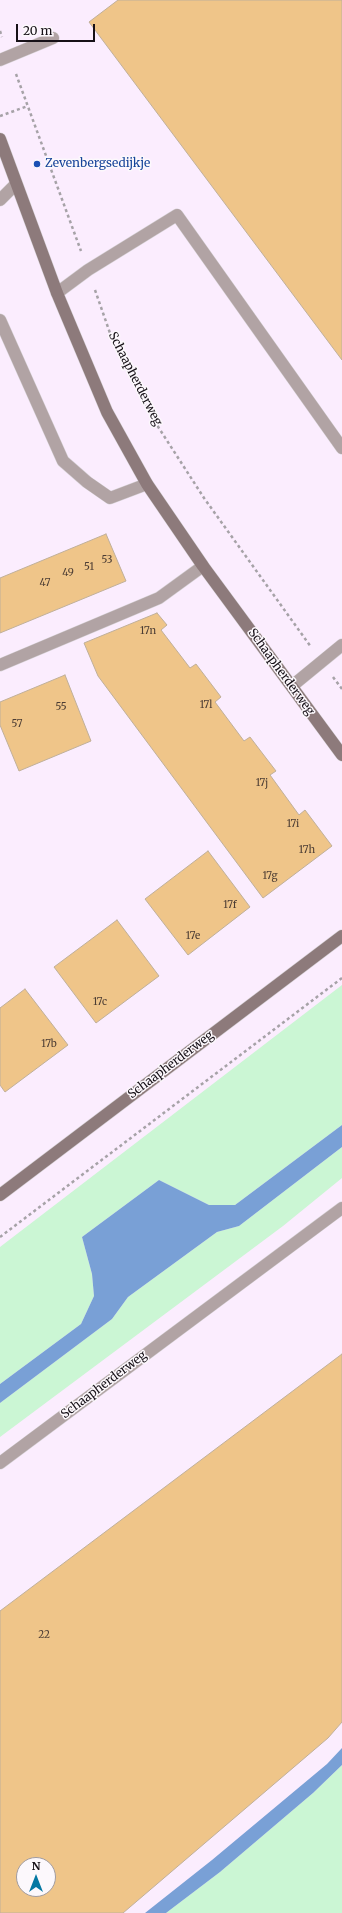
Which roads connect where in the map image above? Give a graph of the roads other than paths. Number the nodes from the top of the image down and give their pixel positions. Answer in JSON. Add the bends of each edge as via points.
{"nodes":[{"id":1,"x":54,"y":38,"type":"dead end"},
{"id":2,"x":4,"y":58,"type":"edge"},
{"id":3,"x":0,"y":139,"type":"edge"},
{"id":4,"x":16,"y":184,"type":"junction"},
{"id":5,"x":0,"y":200,"type":"edge"},
{"id":6,"x":57,"y":293,"type":"junction"},
{"id":7,"x":0,"y":320,"type":"edge"},
{"id":8,"x":342,"y":448,"type":"edge"},
{"id":9,"x":147,"y":484,"type":"junction"},
{"id":10,"x":203,"y":566,"type":"junction"},
{"id":11,"x":342,"y":645,"type":"edge"},
{"id":12,"x":0,"y":665,"type":"edge"},
{"id":13,"x":292,"y":686,"type":"junction"},
{"id":14,"x":342,"y":755,"type":"edge"},
{"id":15,"x":342,"y":936,"type":"edge"},
{"id":16,"x":0,"y":1195,"type":"edge"},
{"id":17,"x":342,"y":1208,"type":"edge"},
{"id":18,"x":0,"y":1462,"type":"edge"}],
"edges":[{"from":1,"to":2,"type":"lane"},
{"from":3,"to":4,"type":"street","name":"Schaapherderweg"},
{"from":4,"to":5,"type":"lane"},
{"from":4,"to":6,"type":"street","name":"Schaapherderweg"},
{"from":6,"to":8,"type":"lane","via":[[88,270],[177,215]]},
{"from":6,"to":9,"type":"street","name":"Schaapherderweg","via":[[107,412]]},
{"from":7,"to":9,"type":"lane","via":[[63,461],[110,498]]},
{"from":9,"to":10,"type":"street","name":"Schaapherderweg"},
{"from":10,"to":12,"type":"lane","via":[[159,598]]},
{"from":10,"to":13,"type":"street","name":"Schaapherderweg"},
{"from":11,"to":13,"type":"lane"},
{"from":13,"to":14,"type":"street","name":"Schaapherderweg"},
{"from":15,"to":16,"type":"street","name":"Schaapherderweg"},
{"from":17,"to":18,"type":"lane","name":"Schaapherderweg"}]}
